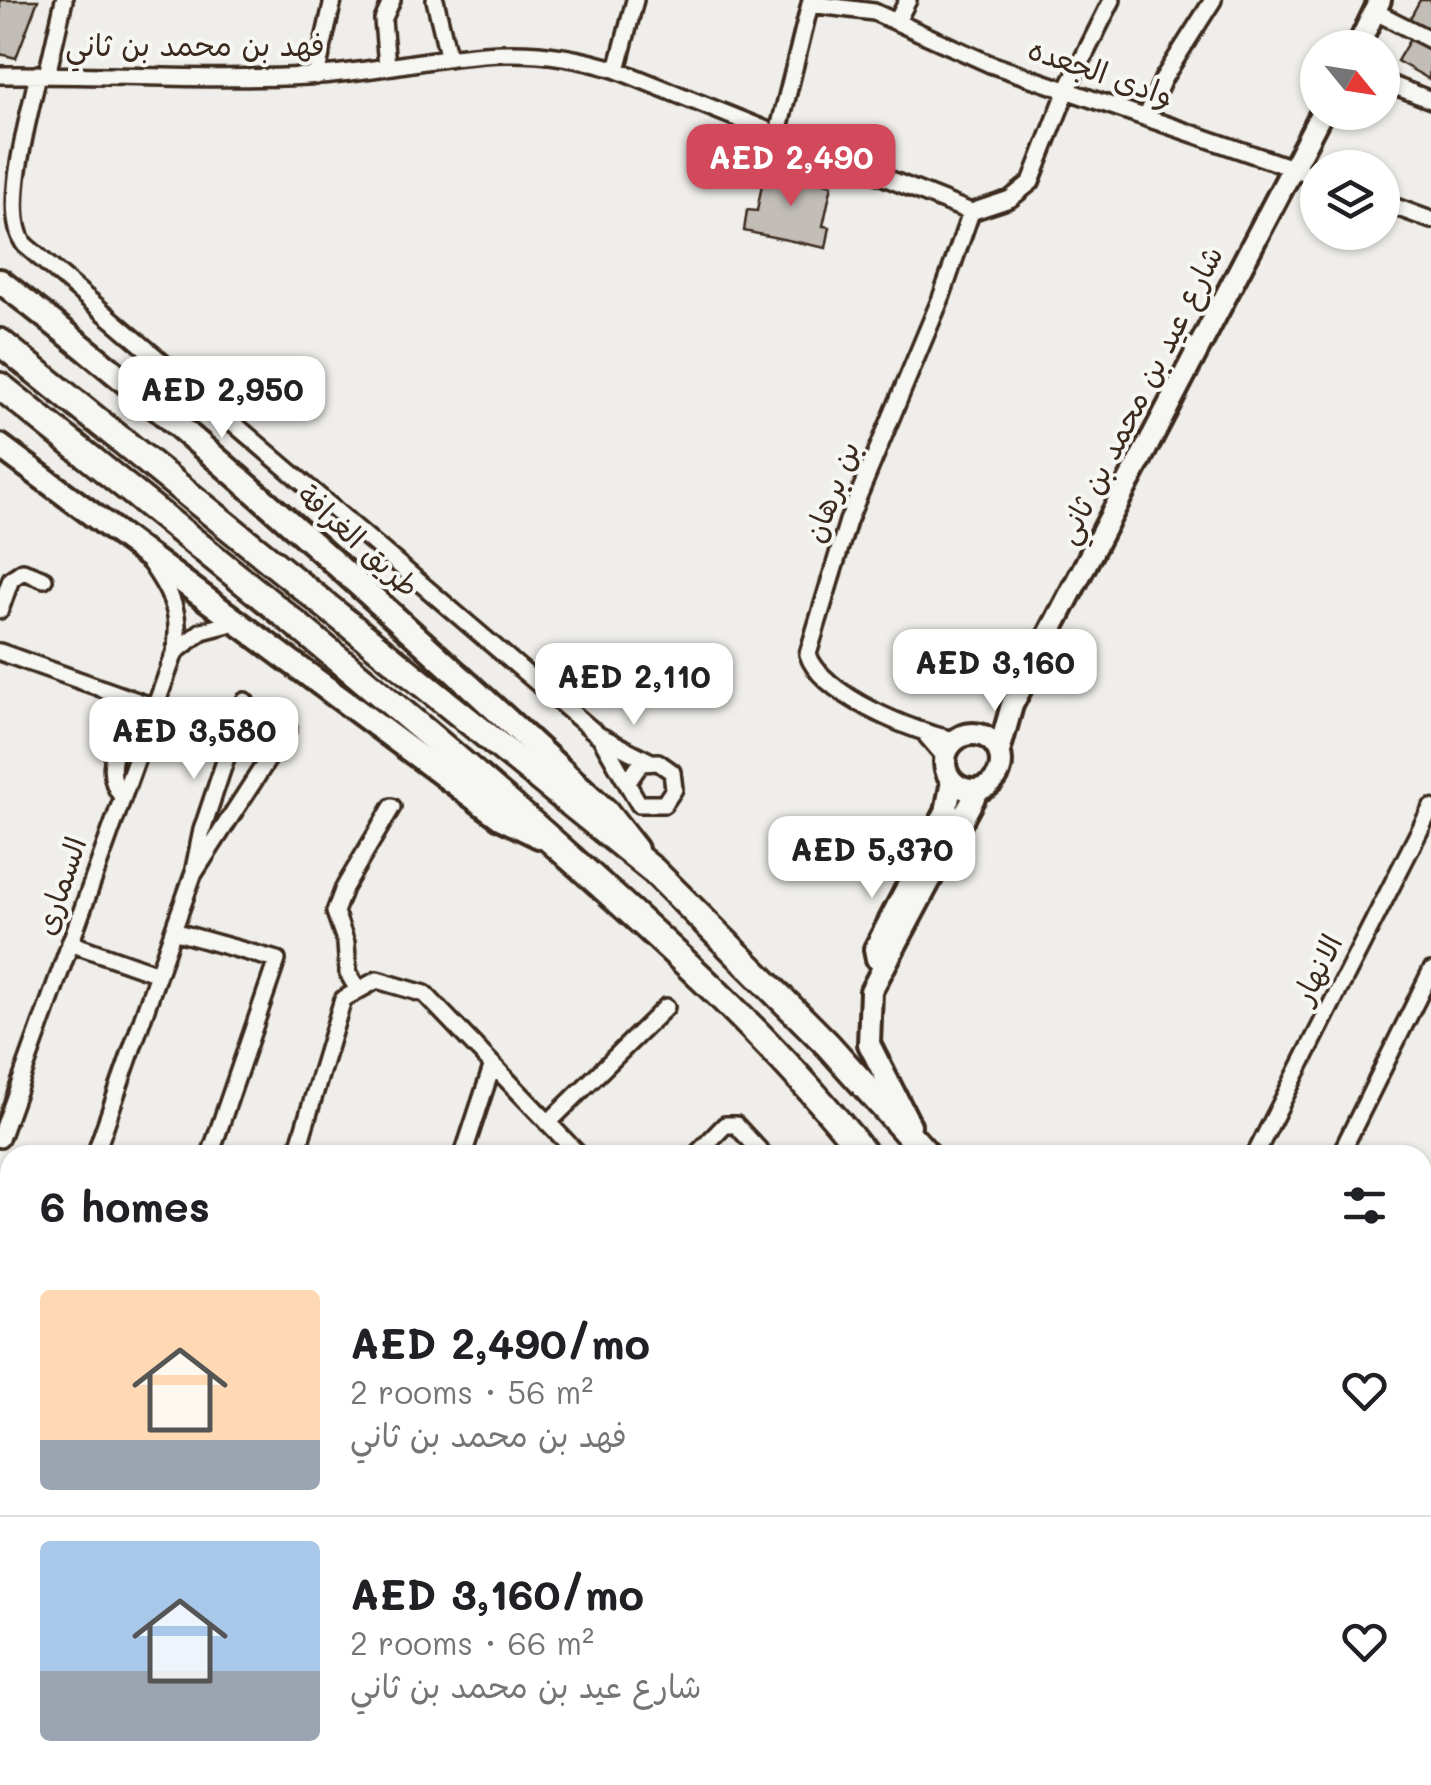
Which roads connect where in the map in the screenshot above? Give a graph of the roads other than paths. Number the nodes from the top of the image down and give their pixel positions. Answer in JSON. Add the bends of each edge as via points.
{"nodes":[{"id":1,"x":64,"y":0,"type":"edge"},
{"id":2,"x":333,"y":0,"type":"edge"},
{"id":3,"x":392,"y":0,"type":"edge"},
{"id":4,"x":435,"y":0,"type":"edge"},
{"id":5,"x":635,"y":0,"type":"edge"},
{"id":6,"x":908,"y":0,"type":"edge"},
{"id":7,"x":1112,"y":0,"type":"edge"},
{"id":8,"x":1213,"y":0,"type":"edge"},
{"id":9,"x":811,"y":2,"type":"edge"},
{"id":10,"x":1377,"y":6,"type":"edge"},
{"id":11,"x":897,"y":21,"type":"junction"},
{"id":12,"x":1366,"y":30,"type":"edge"},
{"id":13,"x":1431,"y":40,"type":"edge"},
{"id":14,"x":448,"y":56,"type":"junction"},
{"id":15,"x":387,"y":66,"type":"junction"},
{"id":16,"x":616,"y":70,"type":"junction"},
{"id":17,"x":0,"y":74,"type":"edge"},
{"id":18,"x":42,"y":74,"type":"junction"},
{"id":19,"x":316,"y":76,"type":"junction"},
{"id":20,"x":1400,"y":89,"type":"edge"},
{"id":21,"x":1067,"y":90,"type":"junction"},
{"id":22,"x":1431,"y":100,"type":"edge"},
{"id":23,"x":1146,"y":118,"type":"junction"},
{"id":24,"x":1312,"y":130,"type":"edge"},
{"id":25,"x":778,"y":133,"type":"junction"},
{"id":26,"x":1291,"y":168,"type":"junction"},
{"id":27,"x":1300,"y":171,"type":"edge"},
{"id":28,"x":1400,"y":209,"type":"edge"},
{"id":29,"x":971,"y":212,"type":"junction"},
{"id":30,"x":1431,"y":220,"type":"edge"},
{"id":31,"x":0,"y":280,"type":"edge"},
{"id":32,"x":0,"y":342,"type":"edge"},
{"id":33,"x":0,"y":386,"type":"edge"},
{"id":34,"x":0,"y":446,"type":"edge"},
{"id":35,"x":143,"y":552,"type":"junction"},
{"id":36,"x":44,"y":579,"type":"dead end"},
{"id":37,"x":0,"y":610,"type":"edge"},
{"id":38,"x":240,"y":621,"type":"junction"},
{"id":39,"x":0,"y":652,"type":"edge"},
{"id":40,"x":175,"y":652,"type":"junction"},
{"id":41,"x":122,"y":696,"type":"junction"},
{"id":42,"x":246,"y":702,"type":"dead end"},
{"id":43,"x":1012,"y":705,"type":"junction"},
{"id":44,"x":154,"y":707,"type":"junction"},
{"id":45,"x":288,"y":728,"type":"dead end"},
{"id":46,"x":979,"y":734,"type":"junction"},
{"id":47,"x":598,"y":735,"type":"junction"},
{"id":48,"x":950,"y":748,"type":"junction"},
{"id":49,"x":999,"y":752,"type":"junction"},
{"id":50,"x":650,"y":761,"type":"junction"},
{"id":51,"x":952,"y":781,"type":"junction"},
{"id":52,"x":628,"y":782,"type":"junction"},
{"id":53,"x":978,"y":790,"type":"junction"},
{"id":54,"x":122,"y":797,"type":"junction"},
{"id":55,"x":392,"y":807,"type":"dead end"},
{"id":56,"x":1431,"y":808,"type":"edge"},
{"id":57,"x":1425,"y":833,"type":"edge"},
{"id":58,"x":554,"y":844,"type":"junction"},
{"id":59,"x":654,"y":871,"type":"junction"},
{"id":60,"x":192,"y":875,"type":"junction"},
{"id":61,"x":173,"y":930,"type":"junction"},
{"id":62,"x":70,"y":943,"type":"junction"},
{"id":63,"x":888,"y":956,"type":"junction"},
{"id":64,"x":1431,"y":972,"type":"edge"},
{"id":65,"x":155,"y":973,"type":"junction"},
{"id":66,"x":358,"y":990,"type":"junction"},
{"id":67,"x":666,"y":1007,"type":"dead end"},
{"id":68,"x":492,"y":1067,"type":"junction"},
{"id":69,"x":8,"y":1098,"type":"edge"},
{"id":70,"x":548,"y":1123,"type":"junction"},
{"id":71,"x":0,"y":1139,"type":"edge"},
{"id":72,"x":98,"y":1145,"type":"edge"},
{"id":73,"x":213,"y":1145,"type":"edge"},
{"id":74,"x":299,"y":1145,"type":"edge"},
{"id":75,"x":466,"y":1145,"type":"edge"},
{"id":76,"x":569,"y":1145,"type":"edge"},
{"id":77,"x":706,"y":1145,"type":"edge"},
{"id":78,"x":755,"y":1145,"type":"edge"},
{"id":79,"x":856,"y":1145,"type":"edge"},
{"id":80,"x":919,"y":1145,"type":"edge"},
{"id":81,"x":921,"y":1145,"type":"edge"},
{"id":82,"x":1261,"y":1145,"type":"edge"},
{"id":83,"x":1345,"y":1145,"type":"edge"}],
"edges":[{"from":1,"to":18,"type":"street"},
{"from":2,"to":19,"type":"street"},
{"from":3,"to":15,"type":"street","via":[[384,20]]},
{"from":4,"to":14,"type":"street"},
{"from":5,"to":16,"type":"street"},
{"from":6,"to":11,"type":"street"},
{"from":7,"to":21,"type":"street"},
{"from":8,"to":23,"type":"street"},
{"from":9,"to":11,"type":"street","name":"وادى الجعده"},
{"from":9,"to":25,"type":"street"},
{"from":10,"to":12,"type":"street"},
{"from":10,"to":13,"type":"street"},
{"from":11,"to":21,"type":"street","name":"وادى الجعده"},
{"from":14,"to":15,"type":"street","name":"فهد بن محمد بن ثاني"},
{"from":14,"to":16,"type":"street","name":"فهد بن محمد بن ثاني","via":[[558,53]]},
{"from":15,"to":19,"type":"street","name":"فهد بن محمد بن ثاني"},
{"from":16,"to":25,"type":"street","name":"فهد بن محمد بن ثاني"},
{"from":17,"to":18,"type":"street","name":"فهد بن محمد بن ثاني"},
{"from":18,"to":19,"type":"street","name":"فهد بن محمد بن ثاني"},
{"from":18,"to":47,"type":"street","via":[[15,204],[17,234],[25,245]]},
{"from":20,"to":22,"type":"street"},
{"from":21,"to":23,"type":"street","name":"وادى الجعده"},
{"from":21,"to":29,"type":"street","via":[[1027,188]]},
{"from":23,"to":26,"type":"street","name":"وادى الجعده"},
{"from":24,"to":26,"type":"street","name":"شارع عيد بن محمد بن ثاني"},
{"from":25,"to":29,"type":"street","name":"فهد بن محمد بن ثاني"},
{"from":26,"to":27,"type":"street","name":"وادى الجعده"},
{"from":26,"to":43,"type":"street","name":"شارع عيد بن محمد بن ثاني"},
{"from":28,"to":30,"type":"street"},
{"from":29,"to":48,"type":"street","name":"بن برهان","via":[[848,521],[808,654],[824,681]]},
{"from":31,"to":59,"type":"main road","name":"طريق الغرافة","via":[[120,374],[340,568],[606,810]]},
{"from":32,"to":59,"type":"highway","name":"طريق الغرافة"},
{"from":33,"to":58,"type":"highway","via":[[306,632]]},
{"from":34,"to":35,"type":"main road"},
{"from":35,"to":38,"type":"main road"},
{"from":35,"to":40,"type":"street","name":"السمارى","via":[[174,598],[180,629]]},
{"from":36,"to":37,"type":"street","via":[[23,572],[11,579]]},
{"from":38,"to":40,"type":"street","via":[[202,632]]},
{"from":38,"to":58,"type":"main road","via":[[500,817]]},
{"from":39,"to":41,"type":"street"},
{"from":40,"to":44,"type":"street","name":"السمارى"},
{"from":41,"to":44,"type":"street"},
{"from":41,"to":54,"type":"street","via":[[126,710],[112,759]]},
{"from":42,"to":60,"type":"street"},
{"from":43,"to":46,"type":"street","name":"شارع عيد بن محمد بن ثاني"},
{"from":43,"to":49,"type":"street","name":"شارع عيد بن محمد بن ثاني"},
{"from":44,"to":54,"type":"street","name":"السمارى"},
{"from":45,"to":60,"type":"street"},
{"from":46,"to":48,"type":"street"},
{"from":46,"to":49,"type":"street"},
{"from":47,"to":50,"type":"street"},
{"from":47,"to":52,"type":"street"},
{"from":48,"to":51,"type":"street"},
{"from":49,"to":53,"type":"street","via":[[998,776]]},
{"from":50,"to":52,"type":"street","via":[[634,768]]},
{"from":50,"to":52,"type":"street","via":[[672,772],[670,798],[656,807],[639,804]]},
{"from":51,"to":53,"type":"street"},
{"from":51,"to":63,"type":"street","via":[[946,812],[875,948],[877,959]]},
{"from":53,"to":63,"type":"street"},
{"from":54,"to":62,"type":"street","name":"السمارى"},
{"from":55,"to":66,"type":"street","via":[[335,912]]},
{"from":56,"to":57,"type":"street","name":"الانهار"},
{"from":57,"to":82,"type":"street","name":"الانهار"},
{"from":58,"to":79,"type":"highway","via":[[743,1016]]},
{"from":59,"to":80,"type":"highway","name":"طريق الغرافة"},
{"from":60,"to":61,"type":"street"},
{"from":61,"to":65,"type":"street"},
{"from":61,"to":73,"type":"street","via":[[276,960]]},
{"from":62,"to":65,"type":"street"},
{"from":62,"to":69,"type":"street","name":"السمارى"},
{"from":63,"to":81,"type":"street","via":[[870,991],[869,1044]]},
{"from":64,"to":83,"type":"street"},
{"from":65,"to":72,"type":"street"},
{"from":66,"to":68,"type":"street","via":[[377,980],[425,994]]},
{"from":66,"to":74,"type":"street","via":[[342,999]]},
{"from":67,"to":70,"type":"street"},
{"from":68,"to":70,"type":"street"},
{"from":68,"to":75,"type":"street"},
{"from":69,"to":71,"type":"street","name":"السمارى"},
{"from":70,"to":76,"type":"street"},
{"from":77,"to":78,"type":"street","via":[[726,1125],[736,1125]]}]}
